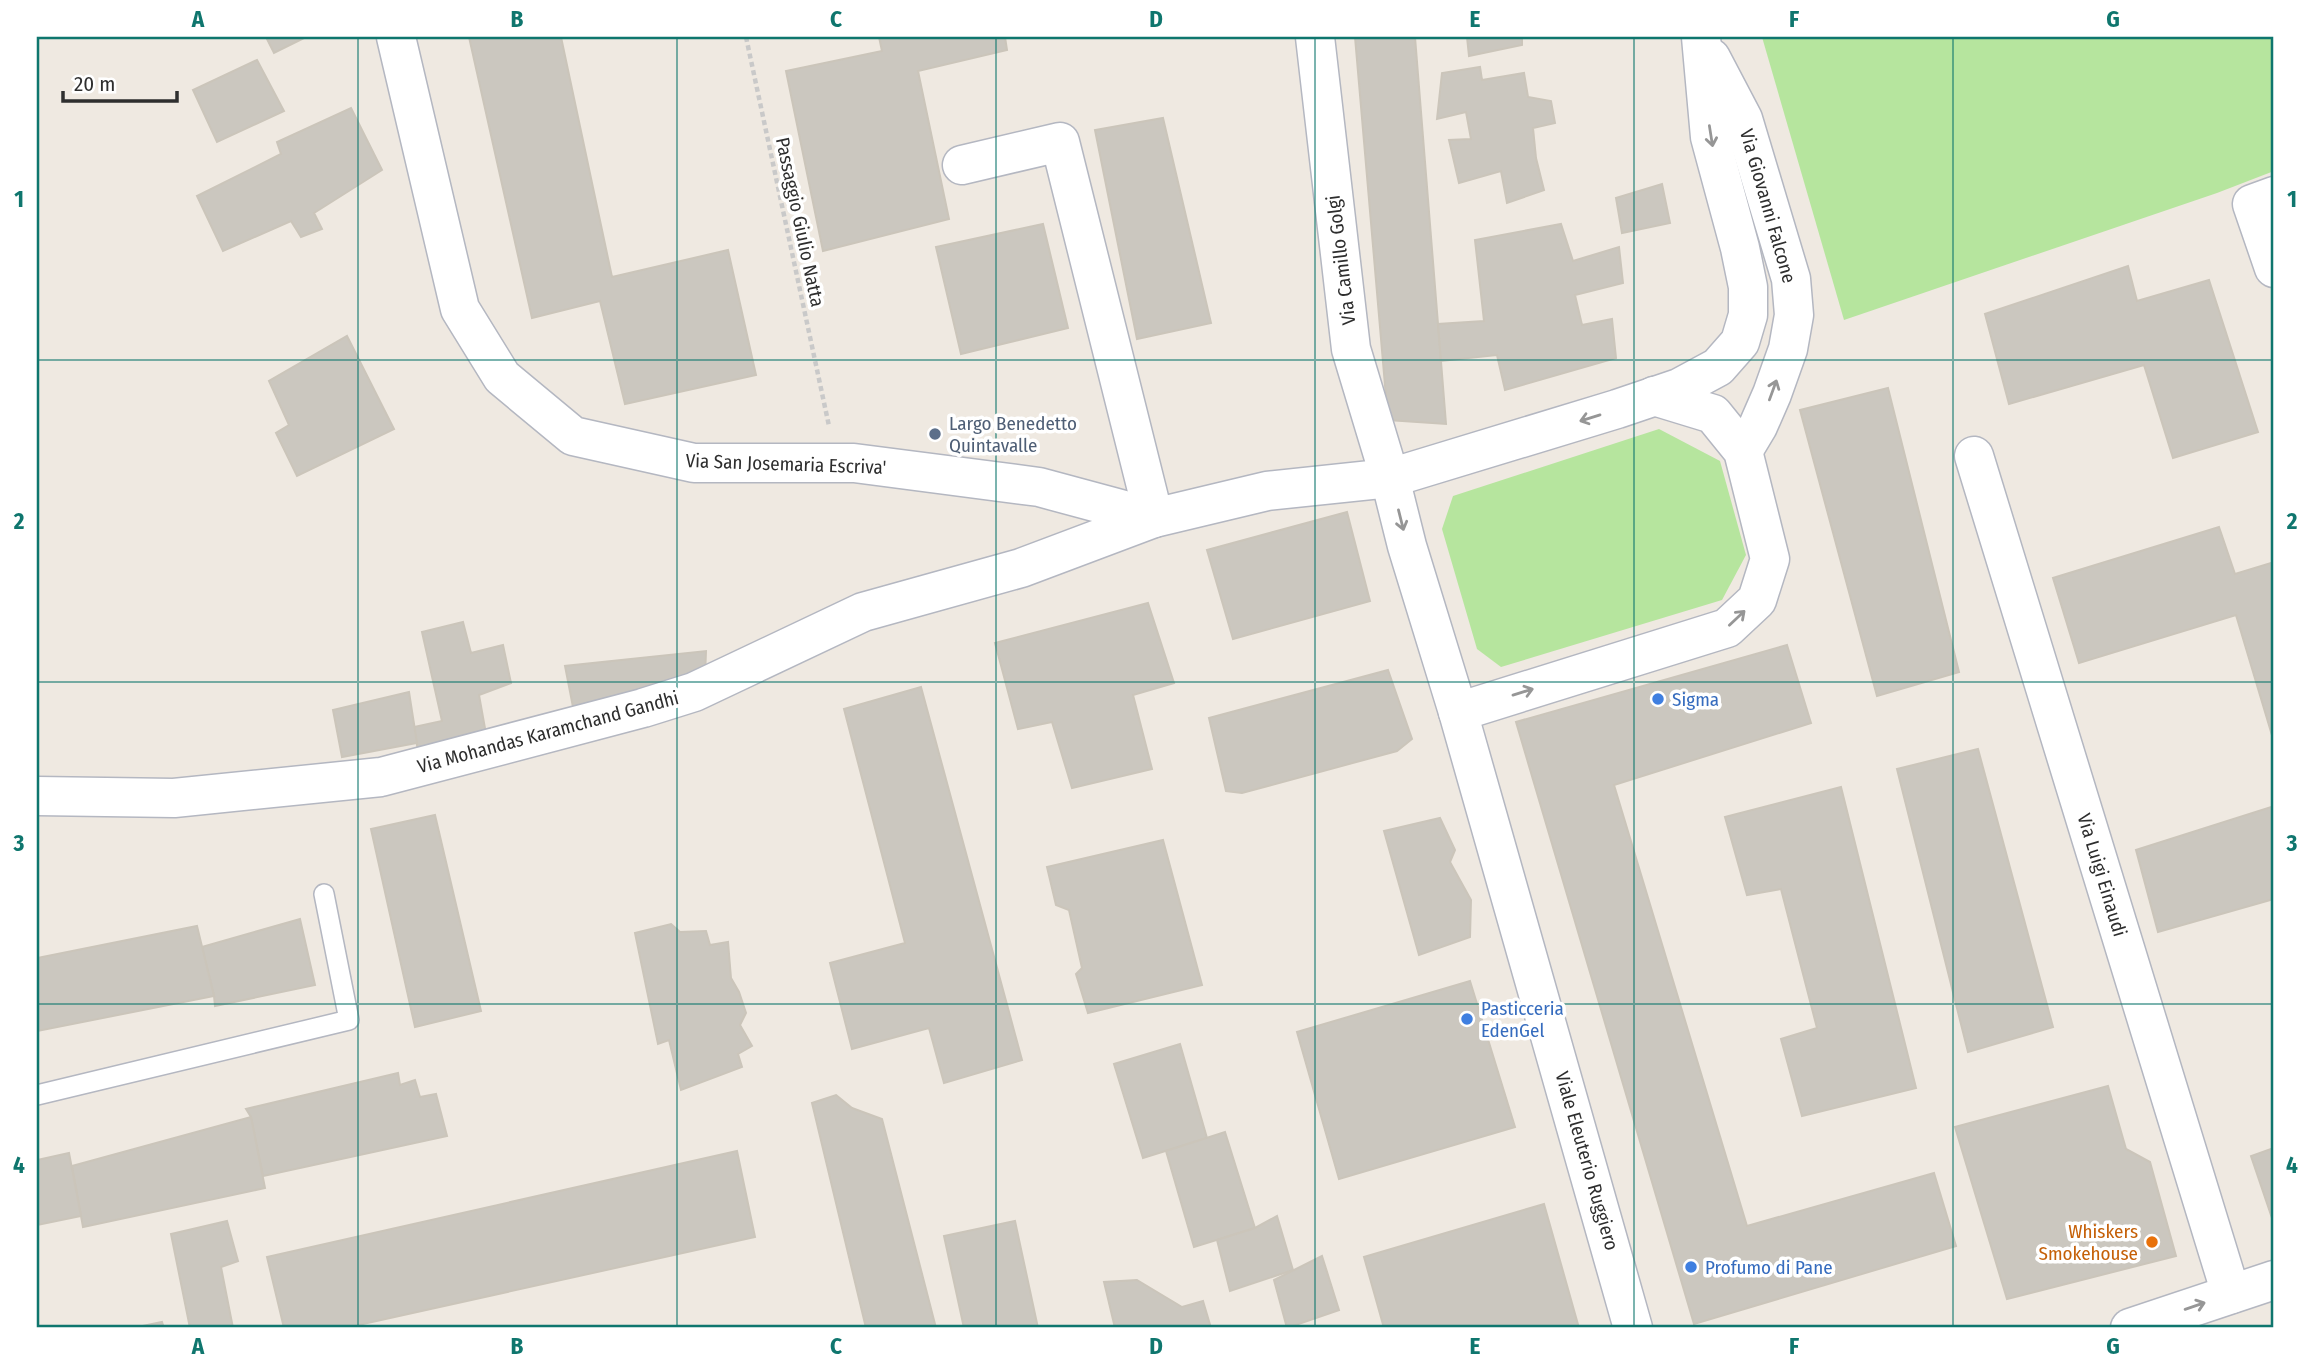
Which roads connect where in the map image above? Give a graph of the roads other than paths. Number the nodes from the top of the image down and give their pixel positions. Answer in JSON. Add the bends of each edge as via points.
{"nodes":[{"id":1,"x":396,"y":37,"type":"edge"},
{"id":2,"x":1315,"y":37,"type":"edge"},
{"id":3,"x":1702,"y":40,"type":"edge"},
{"id":4,"x":962,"y":165,"type":"dead end"},
{"id":5,"x":2274,"y":196,"type":"edge"},
{"id":6,"x":2274,"y":268,"type":"edge"},
{"id":7,"x":1654,"y":396,"type":"junction"},
{"id":8,"x":1743,"y":451,"type":"junction"},
{"id":9,"x":1973,"y":456,"type":"dead end"},
{"id":10,"x":1390,"y":478,"type":"junction"},
{"id":11,"x":1154,"y":518,"type":"junction"},
{"id":12,"x":1458,"y":712,"type":"junction"},
{"id":13,"x":37,"y":796,"type":"edge"},
{"id":14,"x":324,"y":894,"type":"dead end"},
{"id":15,"x":37,"y":1095,"type":"edge"},
{"id":16,"x":2274,"y":1280,"type":"edge"},
{"id":17,"x":2231,"y":1294,"type":"junction"},
{"id":18,"x":1633,"y":1328,"type":"edge"},
{"id":19,"x":2130,"y":1328,"type":"edge"}],
"edges":[{"from":1,"to":11,"type":"street","name":"Via San Josemaria Escriva'","via":[[460,309],[502,377],[573,436],[694,463],[854,463],[1039,487]]},
{"from":2,"to":10,"type":"street","name":"Via Camillo Golgi","via":[[1351,349]]},
{"from":3,"to":7,"type":"street","name":"Via Giovanni Falcone","one_way":true,"via":[[1710,137],[1740,248],[1748,315],[1740,342],[1718,367]]},
{"from":8,"to":3,"type":"street","name":"Via Giovanni Falcone","one_way":true,"via":[[1758,426],[1788,349],[1794,315],[1791,279],[1743,119]]},
{"from":4,"to":11,"type":"street","via":[[1060,142]]},
{"from":5,"to":6,"type":"street","via":[[2252,204]]},
{"from":7,"to":8,"type":"street","via":[[1713,414]]},
{"from":7,"to":10,"type":"street","name":"Via Giovanni Falcone","one_way":true},
{"from":12,"to":8,"type":"street","one_way":true,"via":[[1727,628],[1756,600],[1770,559]]},
{"from":9,"to":17,"type":"street","name":"Via Luigi Einaudi"},
{"from":10,"to":11,"type":"street","name":"Via San Josemaria Escriva'","via":[[1267,492]]},
{"from":10,"to":12,"type":"street","name":"Via Camillo Golgi","one_way":true},
{"from":11,"to":13,"type":"street","name":"Via Mohandas Karamchand Gandhi","via":[[1021,568],[863,612],[694,692],[381,777],[174,798]]},
{"from":12,"to":18,"type":"street","name":"Viale Eleuterio Ruggiero"},
{"from":14,"to":15,"type":"lane","via":[[349,1020]]},
{"from":16,"to":17,"type":"street"},
{"from":19,"to":17,"type":"street","one_way":true}]}
